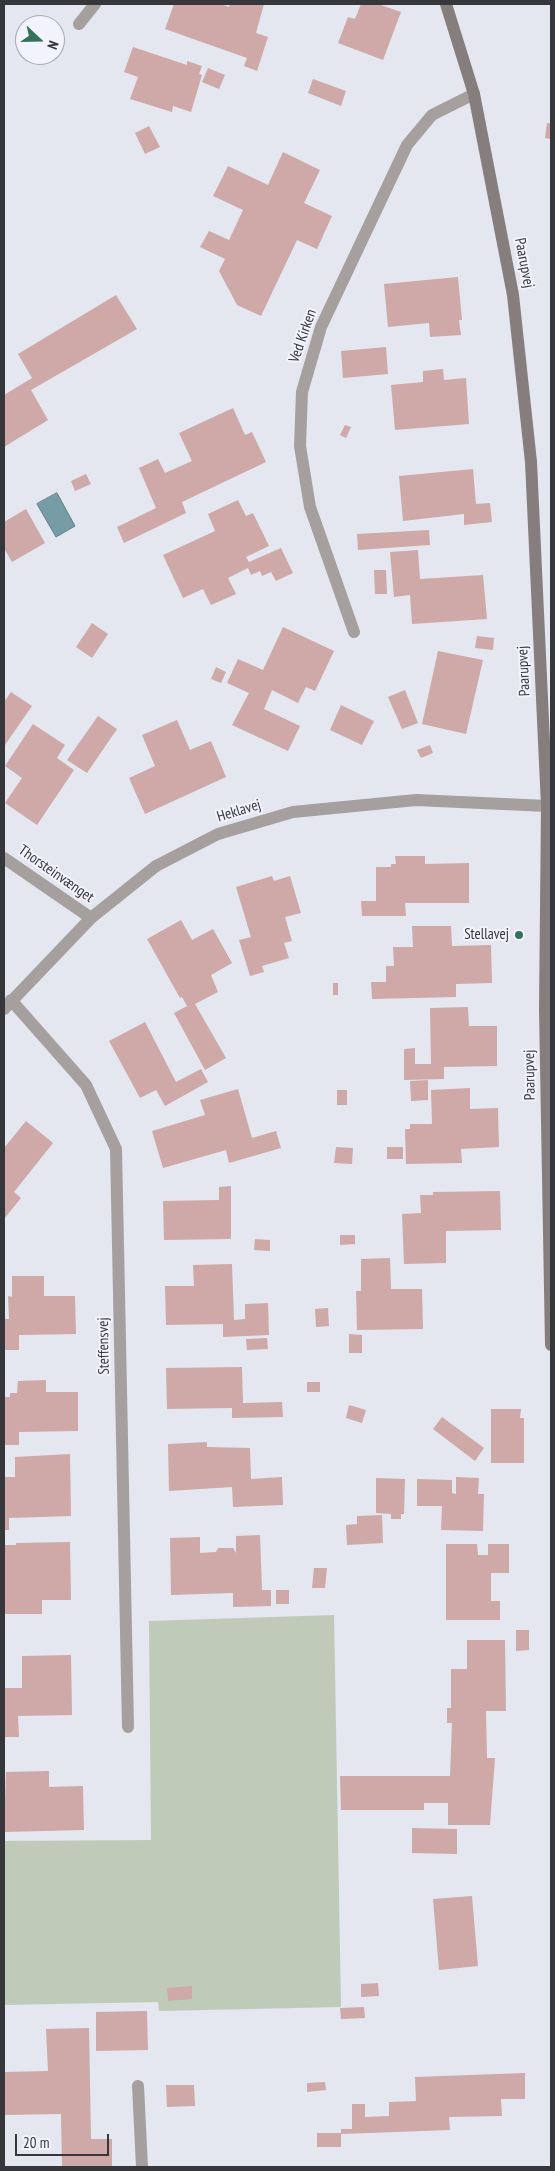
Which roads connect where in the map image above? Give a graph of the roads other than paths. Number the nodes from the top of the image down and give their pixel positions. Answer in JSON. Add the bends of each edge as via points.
{"nodes":[{"id":1,"x":95,"y":4,"type":"edge"},
{"id":2,"x":446,"y":4,"type":"edge"},
{"id":3,"x":79,"y":24,"type":"dead end"},
{"id":4,"x":474,"y":94,"type":"junction"},
{"id":5,"x":354,"y":632,"type":"dead end"},
{"id":6,"x":546,"y":806,"type":"junction"},
{"id":7,"x":4,"y":858,"type":"edge"},
{"id":8,"x":90,"y":918,"type":"junction"},
{"id":9,"x":7,"y":1004,"type":"edge"},
{"id":10,"x":548,"y":1009,"type":"edge"},
{"id":11,"x":550,"y":1251,"type":"edge"},
{"id":12,"x":551,"y":1345,"type":"edge"},
{"id":13,"x":128,"y":1727,"type":"dead end"},
{"id":14,"x":138,"y":2086,"type":"dead end"},
{"id":15,"x":142,"y":2167,"type":"edge"}],
"edges":[{"from":1,"to":3,"type":"street"},
{"from":2,"to":4,"type":"street","name":"Paarupvej"},
{"from":4,"to":5,"type":"street","name":"Ved Kirken","via":[[432,115],[407,146],[320,327],[302,392],[300,446],[310,507]]},
{"from":4,"to":6,"type":"street","name":"Paarupvej","via":[[513,295],[531,462]]},
{"from":6,"to":8,"type":"street","name":"Heklavej","via":[[416,800],[293,812],[218,834],[164,862]]},
{"from":6,"to":10,"type":"street","name":"Paarupvej"},
{"from":7,"to":8,"type":"street","name":"Thorsteinvænget"},
{"from":8,"to":9,"type":"street","name":"Heklavej"},
{"from":9,"to":13,"type":"street","name":"Steffensvej","via":[[86,1085],[116,1149]]},
{"from":10,"to":11,"type":"street","name":"Paarupvej"},
{"from":11,"to":12,"type":"street","name":"Paarupvej"},
{"from":14,"to":15,"type":"street"}]}
